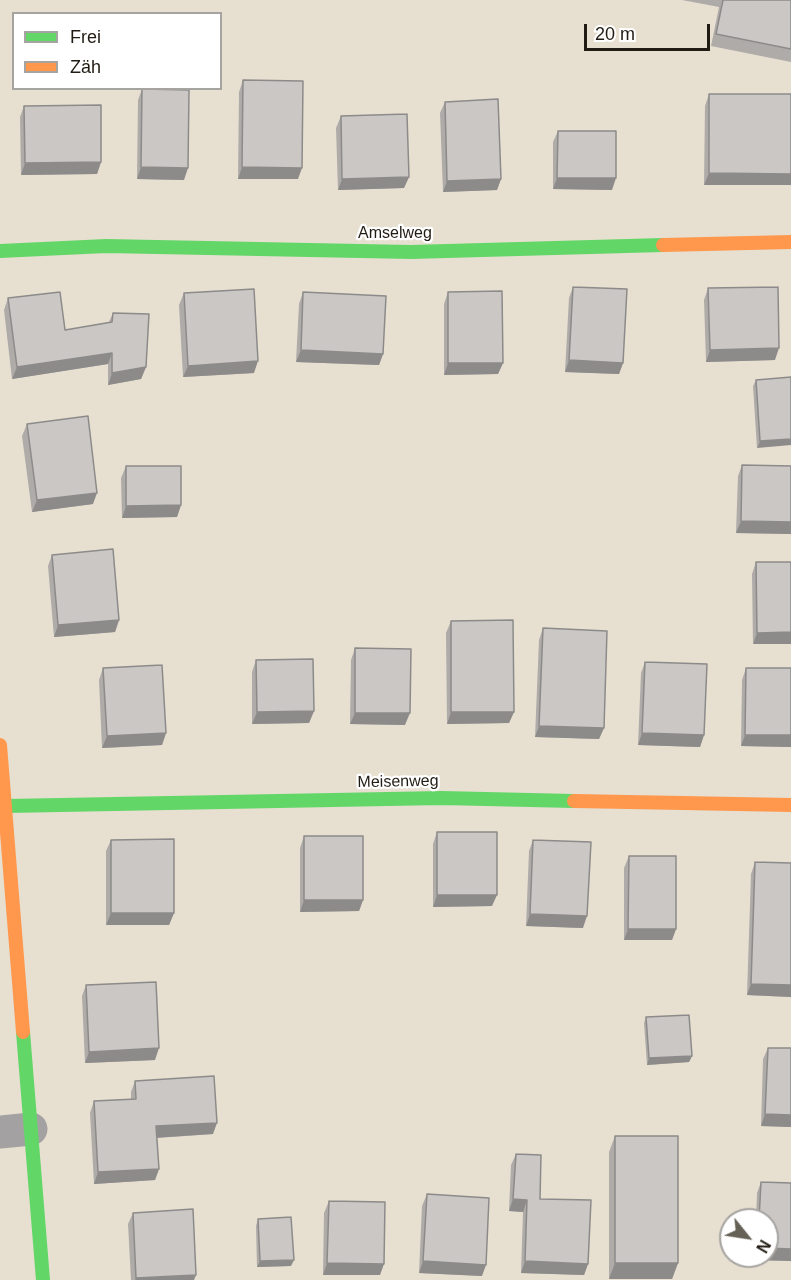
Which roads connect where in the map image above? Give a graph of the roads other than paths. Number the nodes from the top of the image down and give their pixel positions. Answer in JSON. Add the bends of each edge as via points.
{"nodes":[{"id":1,"x":791,"y":243,"type":"edge"},
{"id":2,"x":0,"y":251,"type":"edge"},
{"id":3,"x":0,"y":745,"type":"edge"},
{"id":4,"x":6,"y":806,"type":"junction"},
{"id":5,"x":791,"y":806,"type":"edge"},
{"id":6,"x":16,"y":1131,"type":"edge"},
{"id":7,"x":43,"y":1280,"type":"edge"}],
"edges":[{"from":1,"to":2,"type":"street","name":"Amselweg","via":[[411,252],[106,246]]},
{"from":3,"to":4,"type":"street"},
{"from":4,"to":5,"type":"street","name":"Meisenweg","via":[[442,798]]},
{"from":4,"to":6,"type":"street"},
{"from":6,"to":7,"type":"street"}]}
